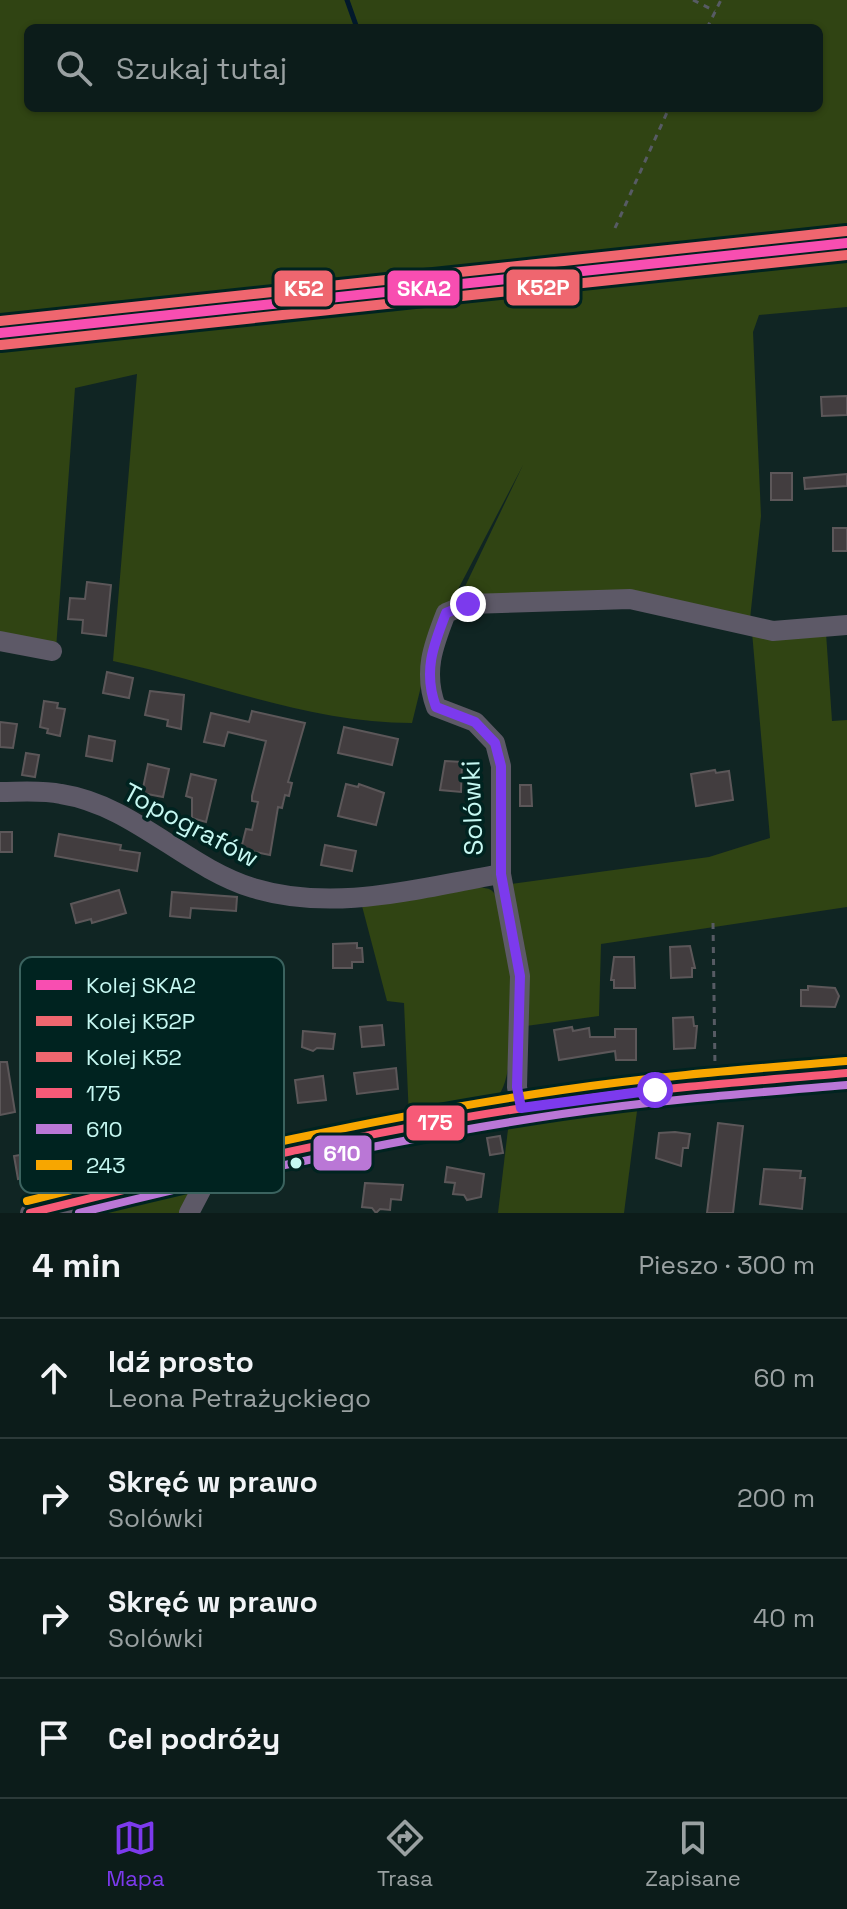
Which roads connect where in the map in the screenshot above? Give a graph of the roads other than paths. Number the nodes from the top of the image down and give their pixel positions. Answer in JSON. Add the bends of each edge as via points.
{"nodes":[{"id":1,"x":847,"y":625,"type":"edge"},
{"id":2,"x":0,"y":641,"type":"edge"},
{"id":3,"x":52,"y":651,"type":"dead end"},
{"id":4,"x":0,"y":792,"type":"edge"},
{"id":5,"x":501,"y":874,"type":"junction"},
{"id":6,"x":847,"y":1073,"type":"edge"},
{"id":7,"x":521,"y":1108,"type":"junction"},
{"id":8,"x":284,"y":1156,"type":"edge"},
{"id":9,"x":114,"y":1193,"type":"edge"},
{"id":10,"x":199,"y":1193,"type":"edge"},
{"id":11,"x":30,"y":1213,"type":"edge"},
{"id":12,"x":189,"y":1213,"type":"edge"}],
"edges":[{"from":1,"to":5,"type":"street","name":"Solówki","via":[[773,631],[630,599],[468,604],[446,613],[427,684],[436,707],[475,722],[495,743],[501,766]]},
{"from":2,"to":3,"type":"street"},
{"from":4,"to":5,"type":"street","name":"Topografów","via":[[62,794],[119,814],[250,887],[287,896],[377,897]]},
{"from":5,"to":7,"type":"street","name":"Solówki","via":[[520,976]]},
{"from":6,"to":7,"type":"street"},
{"from":7,"to":8,"type":"street"},
{"from":9,"to":11,"type":"street"},
{"from":10,"to":12,"type":"street"}]}
